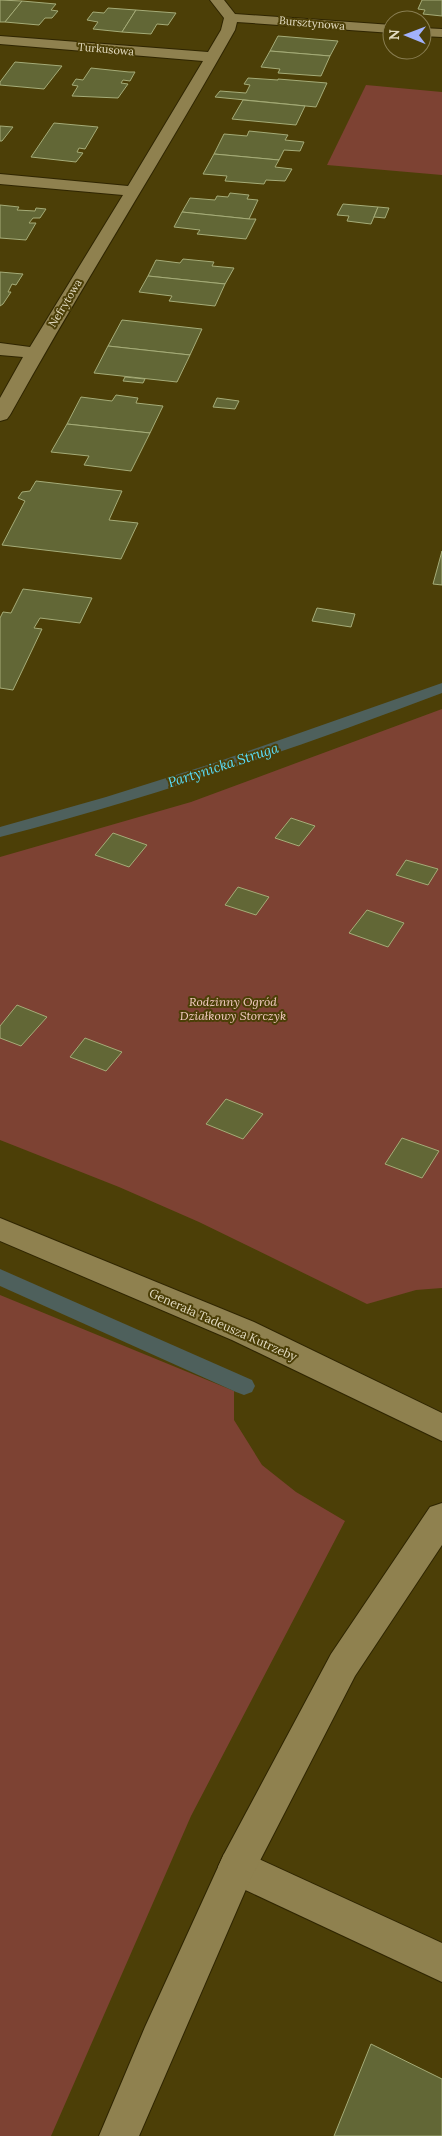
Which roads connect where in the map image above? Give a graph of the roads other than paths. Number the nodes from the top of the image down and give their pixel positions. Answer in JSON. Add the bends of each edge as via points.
{"nodes":[{"id":1,"x":217,"y":0,"type":"edge"},
{"id":2,"x":232,"y":18,"type":"junction"},
{"id":3,"x":382,"y":28,"type":"edge"},
{"id":4,"x":0,"y":40,"type":"edge"},
{"id":5,"x":211,"y":58,"type":"junction"},
{"id":6,"x":0,"y":179,"type":"edge"},
{"id":7,"x":132,"y":192,"type":"junction"},
{"id":8,"x":0,"y":349,"type":"edge"},
{"id":9,"x":35,"y":352,"type":"junction"},
{"id":10,"x":0,"y":416,"type":"edge"},
{"id":11,"x":0,"y":1229,"type":"edge"},
{"id":12,"x":442,"y":1428,"type":"edge"},
{"id":13,"x":442,"y":1517,"type":"edge"},
{"id":14,"x":237,"y":1866,"type":"junction"},
{"id":15,"x":442,"y":1963,"type":"edge"},
{"id":16,"x":119,"y":2136,"type":"edge"}],
"edges":[{"from":1,"to":2,"type":"street"},
{"from":2,"to":3,"type":"street","name":"Bursztynowa"},
{"from":2,"to":5,"type":"street","name":"Nefrytowa"},
{"from":4,"to":5,"type":"street","name":"Turkusowa"},
{"from":5,"to":7,"type":"street","name":"Nefrytowa"},
{"from":6,"to":7,"type":"street"},
{"from":7,"to":9,"type":"street","name":"Nefrytowa"},
{"from":8,"to":9,"type":"street"},
{"from":9,"to":10,"type":"street","name":"Nefrytowa"},
{"from":11,"to":12,"type":"street","name":"Generała Tadeusza Kutrzeby","via":[[243,1331]]},
{"from":13,"to":14,"type":"street","via":[[343,1665]]},
{"from":14,"to":15,"type":"street"},
{"from":14,"to":16,"type":"street"}]}
